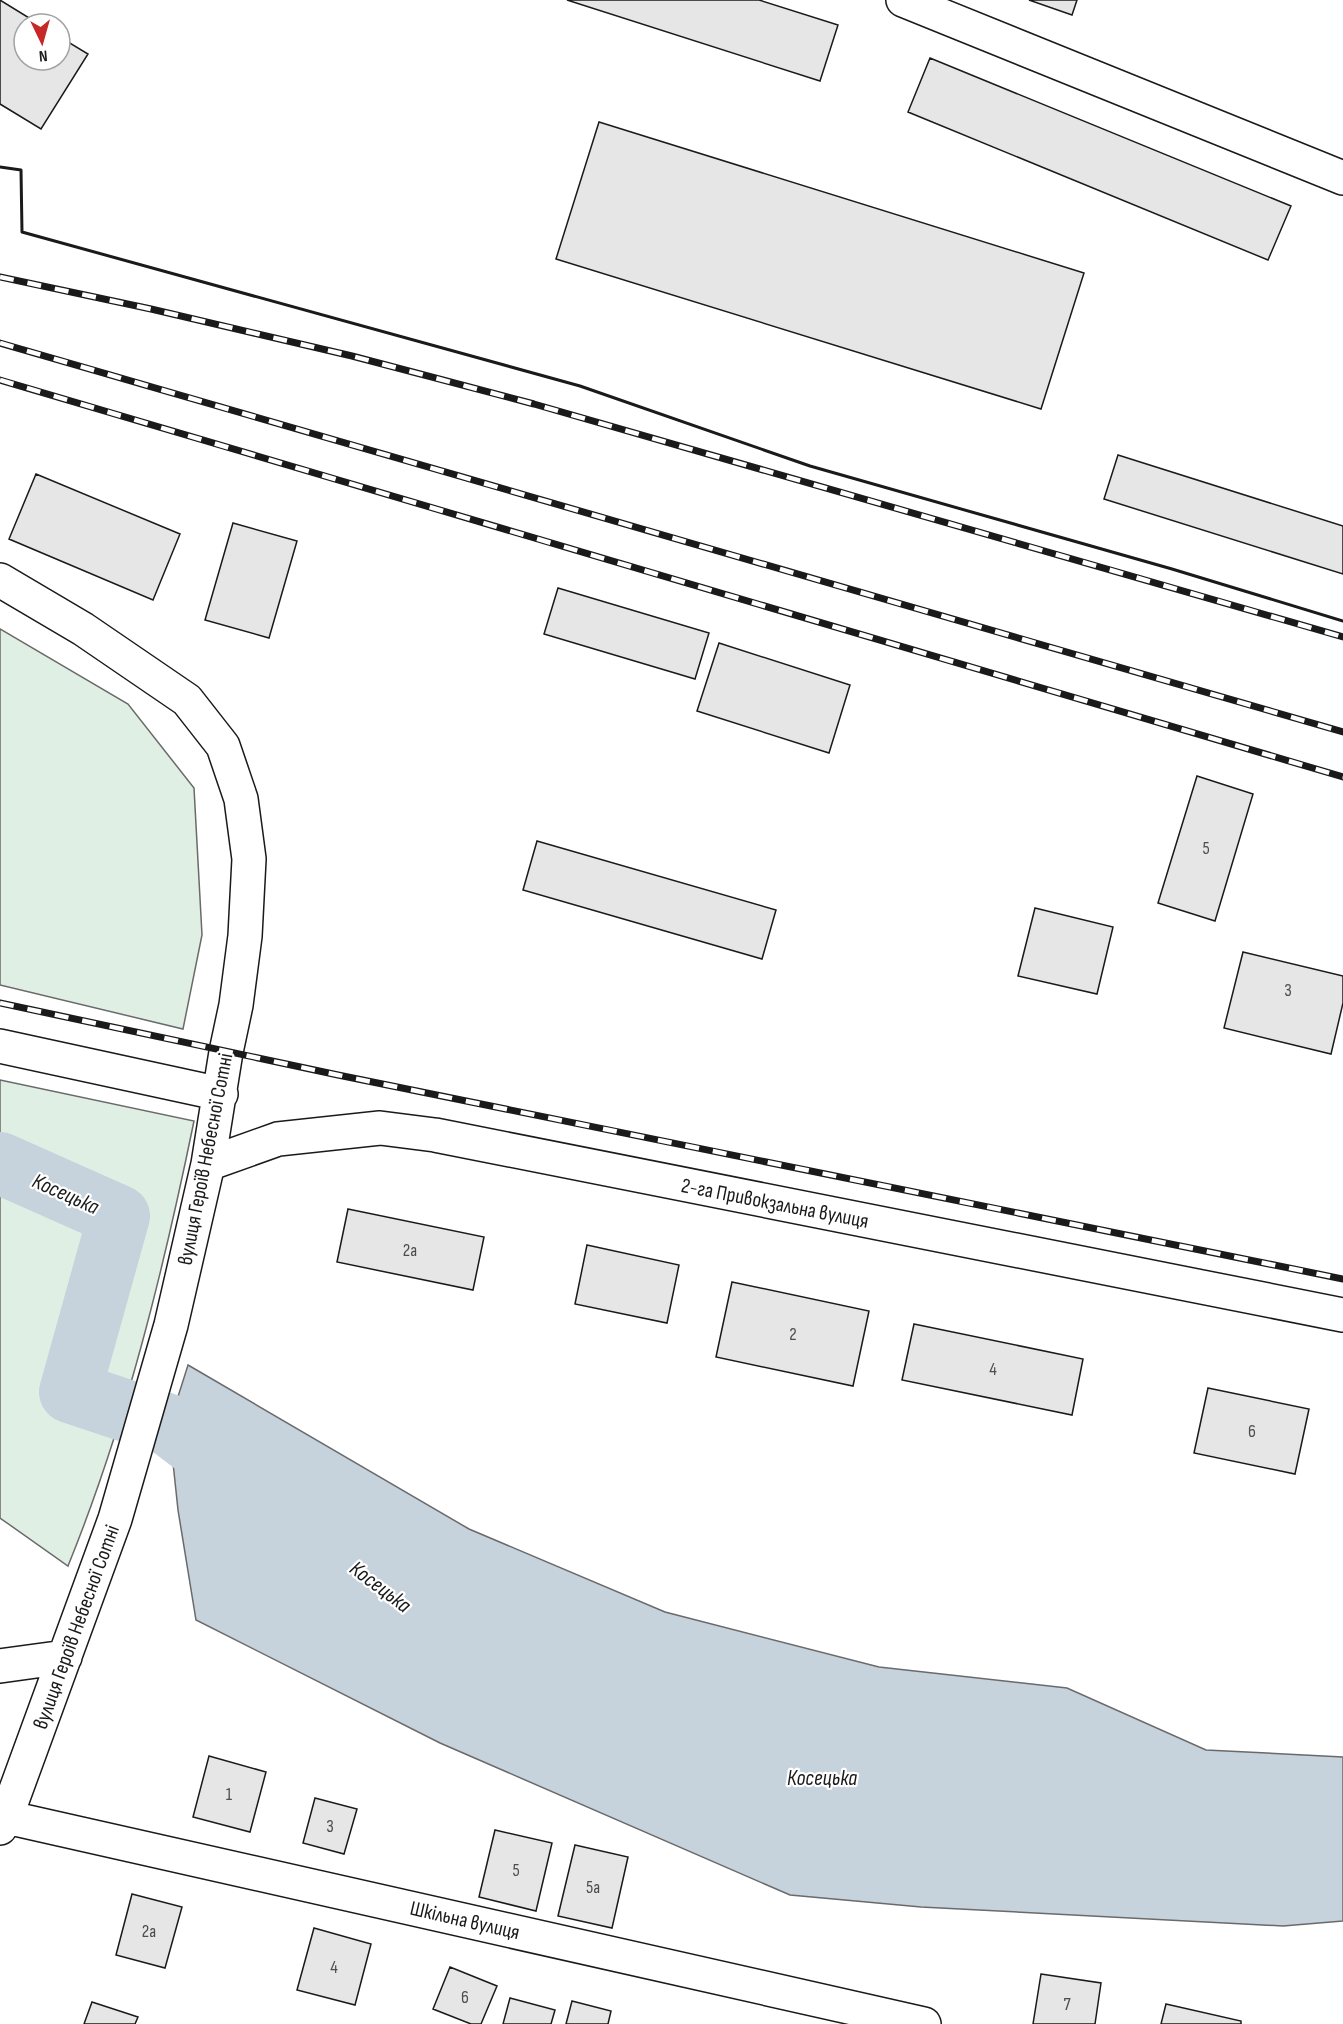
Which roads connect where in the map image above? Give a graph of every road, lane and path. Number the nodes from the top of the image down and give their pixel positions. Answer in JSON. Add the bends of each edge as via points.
{"nodes":[{"id":1,"x":903,"y":0,"type":"edge"},
{"id":2,"x":1343,"y":178,"type":"edge"},
{"id":3,"x":0,"y":580,"type":"edge"},
{"id":4,"x":0,"y":1046,"type":"edge"},
{"id":5,"x":221,"y":1094,"type":"junction"},
{"id":6,"x":208,"y":1164,"type":"junction"},
{"id":7,"x":1343,"y":1315,"type":"edge"},
{"id":8,"x":65,"y":1657,"type":"junction"},
{"id":9,"x":0,"y":1666,"type":"edge"},
{"id":10,"x":3,"y":1822,"type":"edge"},
{"id":11,"x":924,"y":2024,"type":"edge"}],
"edges":[{"from":1,"to":2,"type":"street"},
{"from":3,"to":5,"type":"street","name":"вулиця Героїв Небесної Сотні","via":[[83,629],[187,700],[223,746],[241,799],[249,859],[245,936]]},
{"from":4,"to":5,"type":"street"},
{"from":5,"to":6,"type":"street","name":"вулиця Героїв Небесної Сотні"},
{"from":6,"to":7,"type":"street","name":"2-га Привокзальна вулиця","via":[[278,1139],[380,1128]]},
{"from":6,"to":8,"type":"street","name":"вулиця Героїв Небесної Сотні","via":[[171,1325],[115,1519]]},
{"from":8,"to":9,"type":"street"},
{"from":8,"to":10,"type":"street","name":"вулиця Героїв Небесної Сотні"},
{"from":10,"to":11,"type":"street","name":"Шкільна вулиця"}]}
